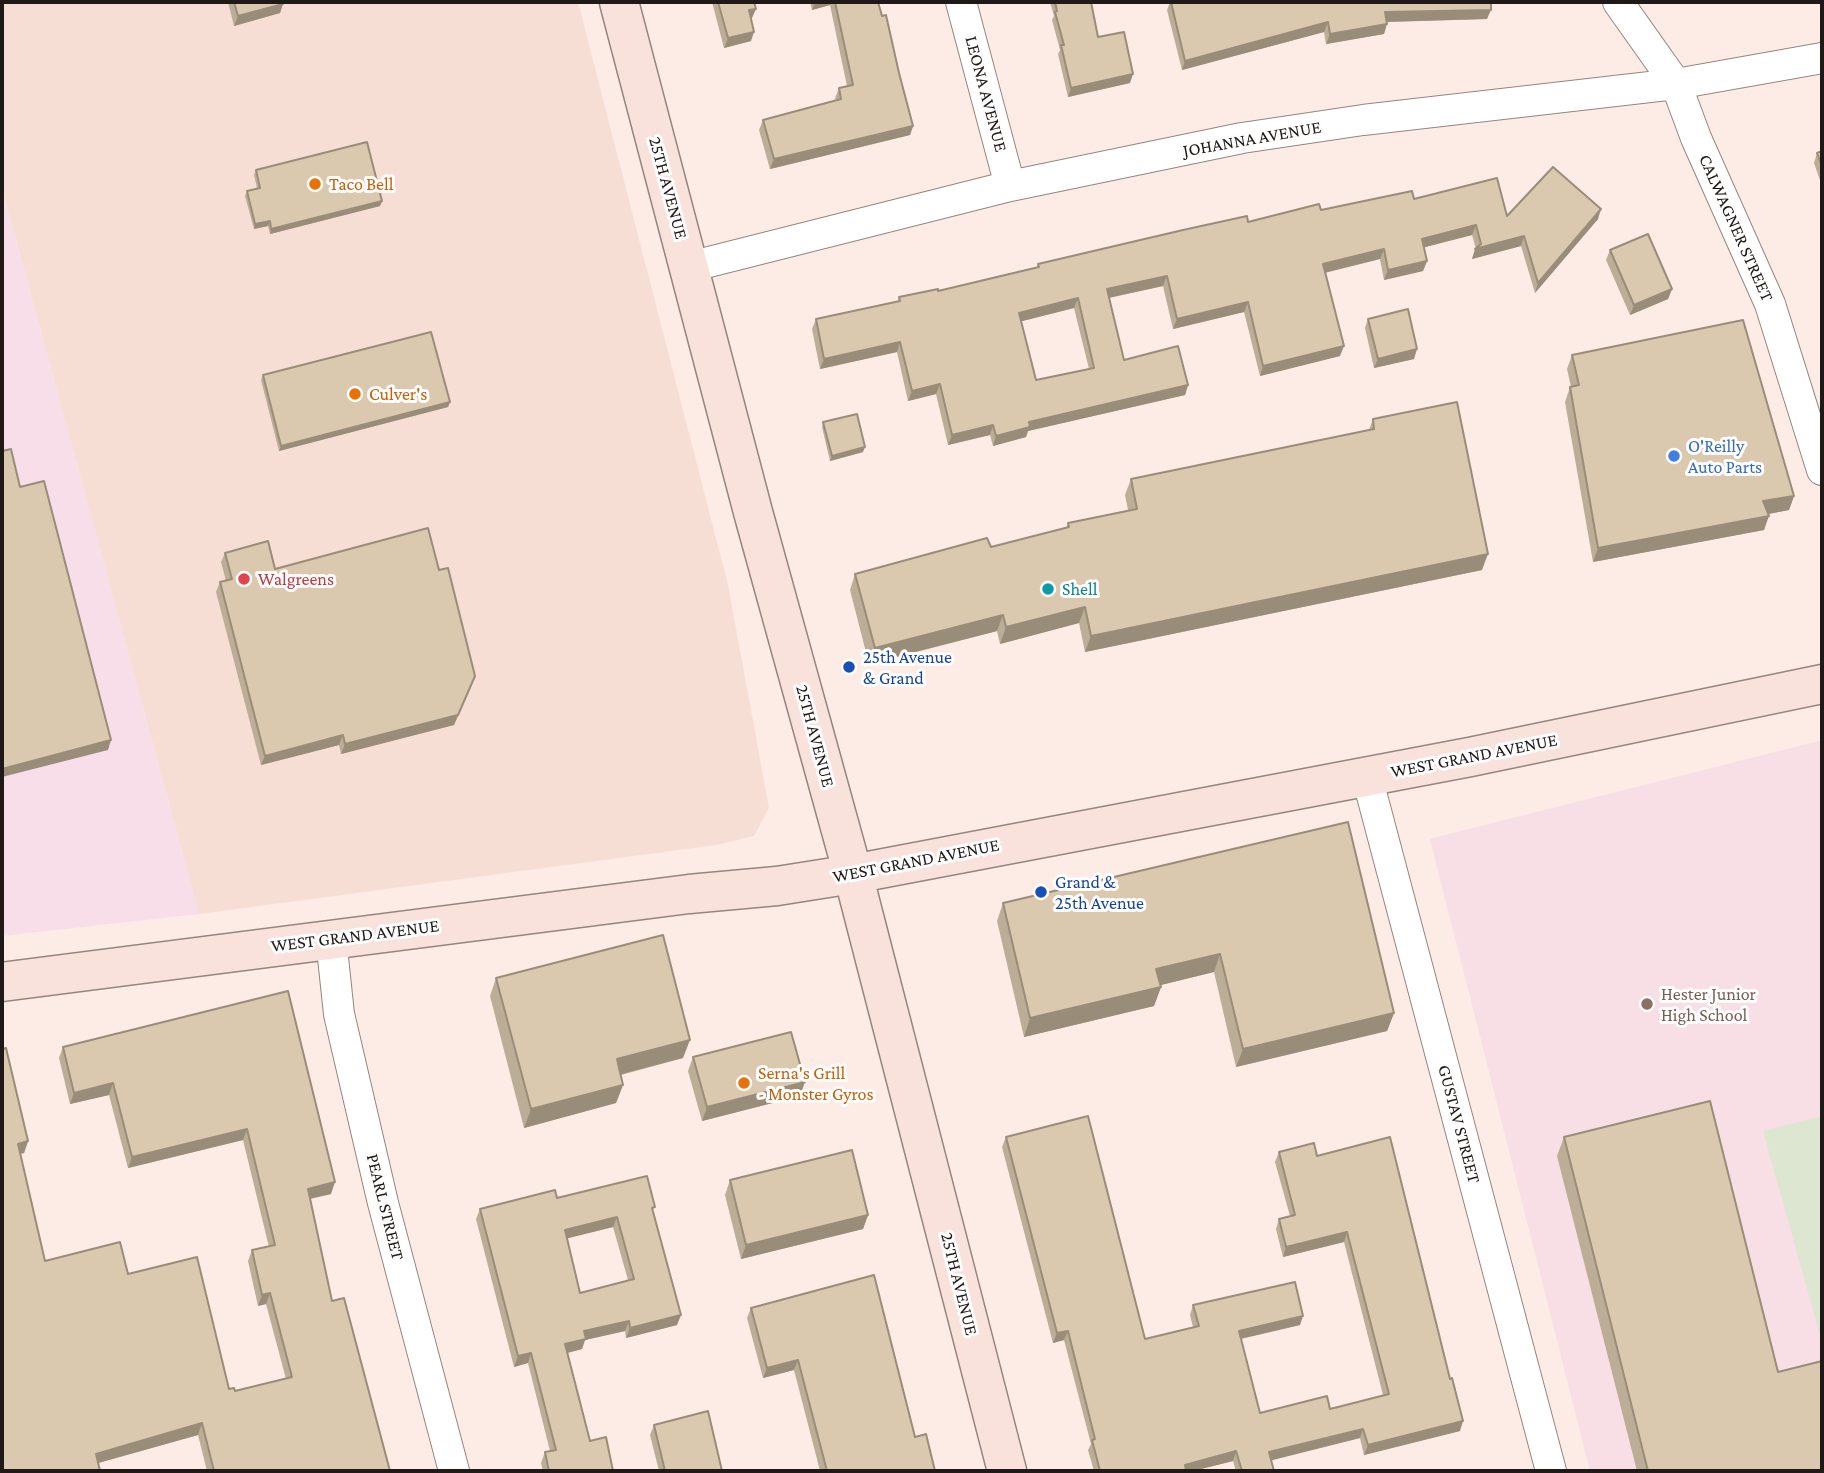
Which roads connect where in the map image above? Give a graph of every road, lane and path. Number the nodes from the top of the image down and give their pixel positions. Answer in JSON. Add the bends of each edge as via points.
{"nodes":[{"id":1,"x":619,"y":2,"type":"edge"},
{"id":2,"x":961,"y":2,"type":"edge"},
{"id":3,"x":1618,"y":2,"type":"edge"},
{"id":4,"x":1822,"y":58,"type":"edge"},
{"id":5,"x":1676,"y":85,"type":"junction"},
{"id":6,"x":1010,"y":186,"type":"junction"},
{"id":7,"x":689,"y":267,"type":"junction"},
{"id":8,"x":1822,"y":470,"type":"edge"},
{"id":9,"x":1822,"y":684,"type":"edge"},
{"id":10,"x":1367,"y":777,"type":"junction"},
{"id":11,"x":853,"y":874,"type":"junction"},
{"id":12,"x":331,"y":939,"type":"junction"},
{"id":13,"x":2,"y":982,"type":"edge"},
{"id":14,"x":454,"y":1471,"type":"edge"},
{"id":15,"x":1007,"y":1471,"type":"edge"},
{"id":16,"x":1551,"y":1471,"type":"edge"}],
"edges":[{"from":1,"to":7,"type":"main road","name":"25TH AVENUE"},
{"from":2,"to":6,"type":"street","name":"LEONA AVENUE"},
{"from":3,"to":5,"type":"street","name":"CALWAGNER STREET"},
{"from":4,"to":5,"type":"street","name":"JOHANNA AVENUE"},
{"from":5,"to":6,"type":"street","name":"JOHANNA AVENUE","via":[[1242,138]]},
{"from":5,"to":8,"type":"street","name":"CALWAGNER STREET","via":[[1770,303]]},
{"from":6,"to":7,"type":"street","name":"JOHANNA AVENUE"},
{"from":7,"to":11,"type":"main road","name":"25TH AVENUE"},
{"from":9,"to":10,"type":"main road","name":"WEST GRAND AVENUE"},
{"from":10,"to":11,"type":"main road","name":"WEST GRAND AVENUE"},
{"from":10,"to":16,"type":"street","name":"GUSTAV STREET"},
{"from":11,"to":12,"type":"main road","name":"WEST GRAND AVENUE"},
{"from":11,"to":15,"type":"main road","name":"25TH AVENUE"},
{"from":12,"to":13,"type":"main road","name":"WEST GRAND AVENUE"},
{"from":12,"to":14,"type":"street","name":"PEARL STREET","via":[[342,1027]]}]}
